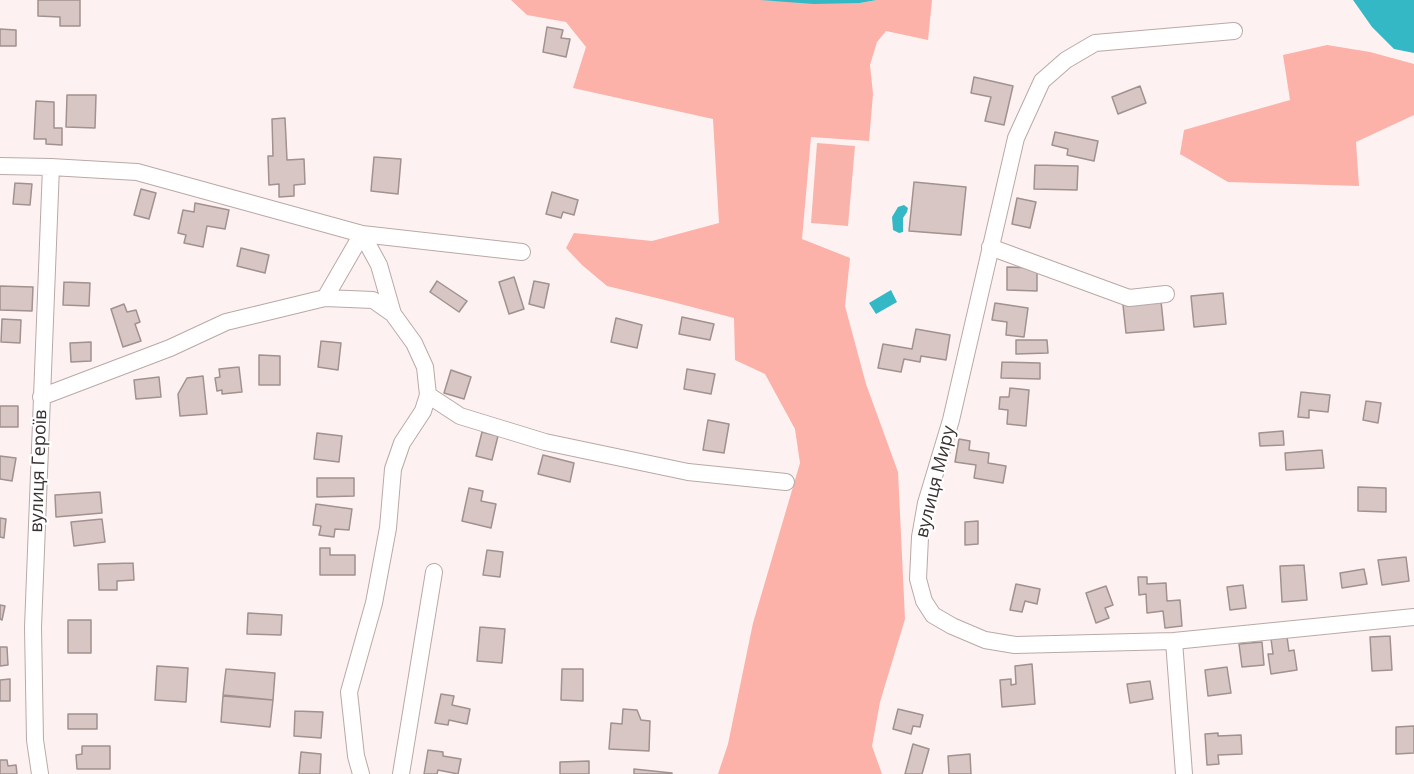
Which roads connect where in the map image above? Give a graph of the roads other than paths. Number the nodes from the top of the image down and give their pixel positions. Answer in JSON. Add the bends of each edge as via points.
{"nodes":[{"id":1,"x":1234,"y":32,"type":"dead end"},
{"id":2,"x":0,"y":166,"type":"edge"},
{"id":3,"x":51,"y":167,"type":"junction"},
{"id":4,"x":362,"y":234,"type":"junction"},
{"id":5,"x":990,"y":247,"type":"junction"},
{"id":6,"x":522,"y":252,"type":"dead end"},
{"id":7,"x":1166,"y":294,"type":"dead end"},
{"id":8,"x":325,"y":297,"type":"junction"},
{"id":9,"x":393,"y":314,"type":"junction"},
{"id":10,"x":428,"y":395,"type":"junction"},
{"id":11,"x":41,"y":397,"type":"junction"},
{"id":12,"x":786,"y":482,"type":"dead end"},
{"id":13,"x":434,"y":572,"type":"dead end"},
{"id":14,"x":1414,"y":617,"type":"edge"},
{"id":15,"x":1174,"y":641,"type":"junction"},
{"id":16,"x":40,"y":774,"type":"edge"},
{"id":17,"x":361,"y":774,"type":"edge"},
{"id":18,"x":401,"y":774,"type":"edge"},
{"id":19,"x":1184,"y":774,"type":"edge"}],
"edges":[{"from":1,"to":5,"type":"street","name":"вулиця Миру","via":[[1095,43],[1065,60],[1042,81],[1016,138]]},
{"from":2,"to":3,"type":"street"},
{"from":3,"to":4,"type":"street","via":[[137,172]]},
{"from":3,"to":11,"type":"street","name":"вулиця Героїв"},
{"from":4,"to":6,"type":"street"},
{"from":4,"to":8,"type":"street"},
{"from":4,"to":9,"type":"street","via":[[379,265]]},
{"from":5,"to":7,"type":"street","via":[[1129,298]]},
{"from":5,"to":15,"type":"street","name":"вулиця Миру","via":[[951,420],[926,504],[918,579],[924,601],[933,615],[952,626],[985,640],[1015,645]]},
{"from":8,"to":9,"type":"street","via":[[373,300]]},
{"from":8,"to":11,"type":"street","via":[[226,322],[170,348]]},
{"from":9,"to":10,"type":"street","via":[[414,343],[424,367]]},
{"from":10,"to":12,"type":"street","via":[[460,416],[545,442],[688,472]]},
{"from":10,"to":17,"type":"street","via":[[393,469],[388,528],[374,603],[349,692]]},
{"from":11,"to":16,"type":"street","name":"вулиця Героїв","via":[[33,627],[35,740]]},
{"from":13,"to":18,"type":"street"},
{"from":14,"to":15,"type":"street","name":"вулиця Миру"},
{"from":15,"to":19,"type":"street"}]}
